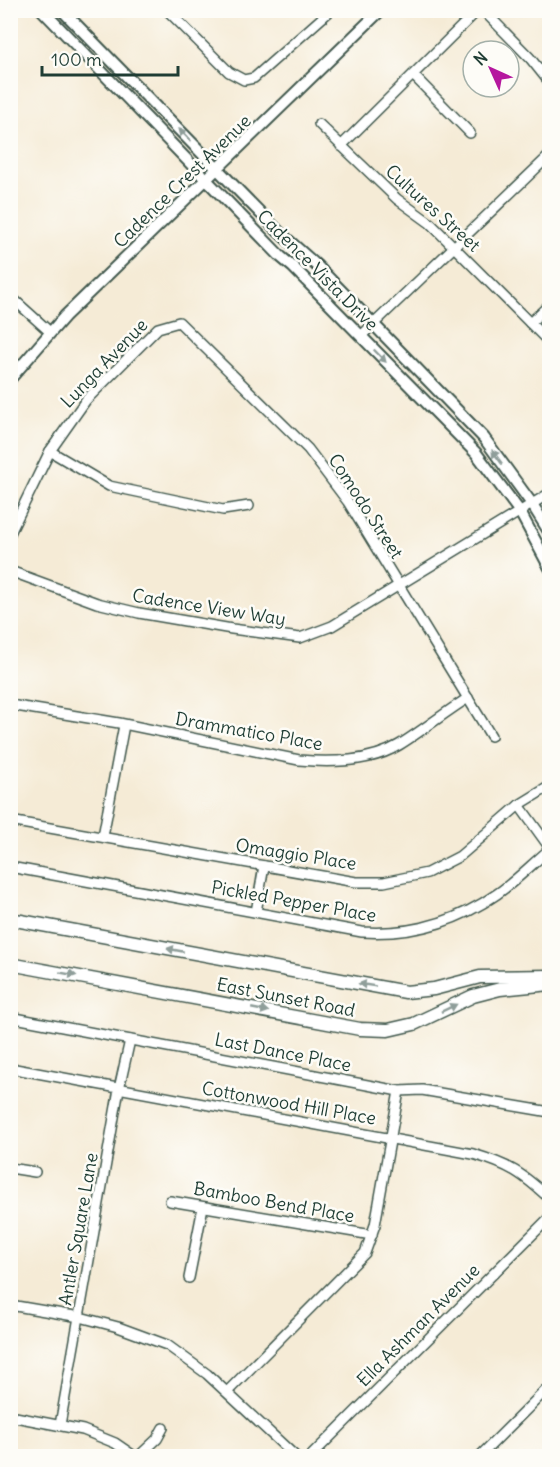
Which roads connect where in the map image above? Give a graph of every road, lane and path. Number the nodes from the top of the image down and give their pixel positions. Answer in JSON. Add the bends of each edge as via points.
{"nodes":[{"id":1,"x":42,"y":10,"type":"edge"},
{"id":2,"x":62,"y":10,"type":"edge"},
{"id":3,"x":167,"y":10,"type":"edge"},
{"id":4,"x":381,"y":10,"type":"edge"},
{"id":5,"x":478,"y":10,"type":"edge"},
{"id":6,"x":483,"y":10,"type":"edge"},
{"id":7,"x":326,"y":12,"type":"edge"},
{"id":8,"x":413,"y":75,"type":"junction"},
{"id":9,"x":549,"y":83,"type":"edge"},
{"id":10,"x":135,"y":84,"type":"junction"},
{"id":11,"x":118,"y":90,"type":"junction"},
{"id":12,"x":319,"y":124,"type":"dead end"},
{"id":13,"x":470,"y":133,"type":"dead end"},
{"id":14,"x":341,"y":146,"type":"junction"},
{"id":15,"x":549,"y":155,"type":"edge"},
{"id":16,"x":218,"y":169,"type":"junction"},
{"id":17,"x":206,"y":180,"type":"junction"},
{"id":18,"x":453,"y":246,"type":"junction"},
{"id":19,"x":10,"y":296,"type":"edge"},
{"id":20,"x":549,"y":304,"type":"edge"},
{"id":21,"x":179,"y":322,"type":"joint"},
{"id":22,"x":373,"y":323,"type":"junction"},
{"id":23,"x":530,"y":323,"type":"junction"},
{"id":24,"x":50,"y":332,"type":"junction"},
{"id":25,"x":361,"y":336,"type":"junction"},
{"id":26,"x":549,"y":344,"type":"edge"},
{"id":27,"x":10,"y":379,"type":"edge"},
{"id":28,"x":50,"y":451,"type":"junction"},
{"id":29,"x":549,"y":493,"type":"edge"},
{"id":30,"x":531,"y":504,"type":"junction"},
{"id":31,"x":249,"y":506,"type":"dead end"},
{"id":32,"x":520,"y":512,"type":"junction"},
{"id":33,"x":10,"y":533,"type":"edge"},
{"id":34,"x":549,"y":533,"type":"edge"},
{"id":35,"x":549,"y":568,"type":"edge"},
{"id":36,"x":10,"y":571,"type":"edge"},
{"id":37,"x":398,"y":586,"type":"junction"},
{"id":38,"x":468,"y":698,"type":"junction"},
{"id":39,"x":10,"y":705,"type":"edge"},
{"id":40,"x":124,"y":724,"type":"junction"},
{"id":41,"x":491,"y":736,"type":"dead end"},
{"id":42,"x":549,"y":786,"type":"edge"},
{"id":43,"x":519,"y":805,"type":"junction"},
{"id":44,"x":10,"y":821,"type":"edge"},
{"id":45,"x":103,"y":836,"type":"junction"},
{"id":46,"x":549,"y":848,"type":"edge"},
{"id":47,"x":264,"y":866,"type":"junction"},
{"id":48,"x":10,"y":867,"type":"edge"},
{"id":49,"x":256,"y":912,"type":"junction"},
{"id":50,"x":10,"y":919,"type":"edge"},
{"id":51,"x":10,"y":964,"type":"edge"},
{"id":52,"x":549,"y":976,"type":"edge"},
{"id":53,"x":549,"y":984,"type":"edge"},
{"id":54,"x":10,"y":1017,"type":"edge"},
{"id":55,"x":130,"y":1040,"type":"junction"},
{"id":56,"x":10,"y":1068,"type":"edge"},
{"id":57,"x":119,"y":1089,"type":"junction"},
{"id":58,"x":399,"y":1091,"type":"junction"},
{"id":59,"x":549,"y":1112,"type":"edge"},
{"id":60,"x":390,"y":1139,"type":"junction"},
{"id":61,"x":10,"y":1168,"type":"edge"},
{"id":62,"x":35,"y":1172,"type":"dead end"},
{"id":63,"x":549,"y":1199,"type":"edge"},
{"id":64,"x":170,"y":1201,"type":"dead end"},
{"id":65,"x":203,"y":1207,"type":"junction"},
{"id":66,"x":549,"y":1217,"type":"edge"},
{"id":67,"x":372,"y":1235,"type":"junction"},
{"id":68,"x":189,"y":1278,"type":"dead end"},
{"id":69,"x":10,"y":1305,"type":"edge"},
{"id":70,"x":80,"y":1317,"type":"junction"},
{"id":71,"x":549,"y":1386,"type":"edge"},
{"id":72,"x":227,"y":1392,"type":"junction"},
{"id":73,"x":10,"y":1416,"type":"edge"},
{"id":74,"x":60,"y":1425,"type":"junction"},
{"id":75,"x":163,"y":1428,"type":"dead end"},
{"id":76,"x":134,"y":1456,"type":"edge"},
{"id":77,"x":139,"y":1456,"type":"edge"},
{"id":78,"x":295,"y":1456,"type":"edge"},
{"id":79,"x":311,"y":1456,"type":"edge"},
{"id":80,"x":480,"y":1456,"type":"edge"}],
"edges":[{"from":1,"to":11,"type":"street","name":"Cadence Vista Drive"},
{"from":2,"to":10,"type":"street","name":"Cadence Vista Drive"},
{"from":3,"to":7,"type":"street","via":[[229,72],[244,80],[254,78]]},
{"from":4,"to":16,"type":"street","name":"Cadence Crest Avenue"},
{"from":5,"to":8,"type":"street"},
{"from":6,"to":9,"type":"street"},
{"from":8,"to":13,"type":"street"},
{"from":8,"to":14,"type":"street"},
{"from":10,"to":11,"type":"street"},
{"from":16,"to":10,"type":"street","name":"Cadence Vista Drive","one_way":true},
{"from":11,"to":17,"type":"street","name":"Cadence Vista Drive"},
{"from":12,"to":14,"type":"street","name":"Cultures Street"},
{"from":14,"to":18,"type":"street","name":"Cultures Street"},
{"from":15,"to":18,"type":"street"},
{"from":16,"to":17,"type":"street","name":"Cadence Crest Avenue"},
{"from":16,"to":22,"type":"street","name":"Cadence Vista Drive"},
{"from":17,"to":24,"type":"street","name":"Cadence Crest Avenue"},
{"from":17,"to":25,"type":"street","name":"Cadence Vista Drive"},
{"from":18,"to":22,"type":"street"},
{"from":18,"to":23,"type":"street","name":"Cultures Street"},
{"from":19,"to":24,"type":"street"},
{"from":20,"to":23,"type":"street"},
{"from":21,"to":28,"type":"street","name":"Lunga Avenue","via":[[158,328],[86,400]]},
{"from":21,"to":37,"type":"street","name":"Comodo Street","via":[[308,449],[348,502]]},
{"from":22,"to":25,"type":"street"},
{"from":30,"to":22,"type":"street","name":"Cadence Vista Drive","one_way":true,"via":[[484,438]]},
{"from":23,"to":26,"type":"street","name":"Cultures Street"},
{"from":24,"to":27,"type":"street","name":"Cadence Crest Avenue"},
{"from":25,"to":32,"type":"street","name":"Cadence Vista Drive","one_way":true,"via":[[464,438]]},
{"from":28,"to":31,"type":"street","via":[[108,486],[223,510]]},
{"from":28,"to":33,"type":"street","name":"Lunga Avenue"},
{"from":29,"to":30,"type":"street","name":"Cadence View Way"},
{"from":30,"to":32,"type":"street","name":"Cadence View Way"},
{"from":30,"to":34,"type":"street","name":"Cadence Vista Drive"},
{"from":32,"to":35,"type":"street","name":"Cadence Vista Drive"},
{"from":32,"to":37,"type":"street","name":"Cadence View Way"},
{"from":36,"to":37,"type":"street","name":"Cadence View Way","via":[[97,603],[138,613],[300,638],[332,626]]},
{"from":37,"to":38,"type":"street","name":"Comodo Street"},
{"from":38,"to":40,"type":"street","name":"Drammatico Place","via":[[397,747],[360,759],[326,763]]},
{"from":38,"to":41,"type":"street","name":"Comodo Street"},
{"from":39,"to":40,"type":"street","name":"Drammatico Place"},
{"from":40,"to":45,"type":"street"},
{"from":42,"to":43,"type":"street","name":"Omaggio Place"},
{"from":43,"to":46,"type":"street"},
{"from":43,"to":47,"type":"street","name":"Omaggio Place","via":[[460,856],[427,873],[384,882],[356,882]]},
{"from":44,"to":45,"type":"street","name":"Omaggio Place"},
{"from":45,"to":47,"type":"street","name":"Omaggio Place"},
{"from":46,"to":49,"type":"street","name":"Pickled Pepper Place","via":[[498,893],[457,917],[421,928],[362,932]]},
{"from":47,"to":49,"type":"street"},
{"from":48,"to":49,"type":"street","name":"Pickled Pepper Place"},
{"from":52,"to":50,"type":"main road","name":"East Sunset Road","one_way":true,"via":[[480,977],[406,992]]},
{"from":51,"to":53,"type":"main road","name":"East Sunset Road","one_way":true,"via":[[360,1029],[388,1030],[414,1024],[473,996]]},
{"from":54,"to":55,"type":"street","name":"Last Dance Place"},
{"from":55,"to":57,"type":"street","name":"Antler Square Lane"},
{"from":55,"to":58,"type":"street","name":"Last Dance Place"},
{"from":56,"to":57,"type":"street","name":"Cottonwood Hill Place"},
{"from":57,"to":60,"type":"street","name":"Cottonwood Hill Place"},
{"from":57,"to":70,"type":"street","name":"Antler Square Lane"},
{"from":58,"to":59,"type":"street","name":"Last Dance Place","via":[[422,1090]]},
{"from":58,"to":60,"type":"street"},
{"from":60,"to":63,"type":"street","name":"Cottonwood Hill Place","via":[[502,1162],[526,1176]]},
{"from":60,"to":67,"type":"street"},
{"from":61,"to":62,"type":"street"},
{"from":64,"to":65,"type":"street","name":"Bamboo Bend Place"},
{"from":65,"to":67,"type":"street","name":"Bamboo Bend Place"},
{"from":65,"to":68,"type":"street"},
{"from":66,"to":79,"type":"street","name":"Ella Ashman Avenue"},
{"from":67,"to":72,"type":"street","via":[[355,1265]]},
{"from":69,"to":70,"type":"street"},
{"from":70,"to":72,"type":"street","via":[[167,1345]]},
{"from":70,"to":74,"type":"street","name":"Antler Square Lane"},
{"from":71,"to":80,"type":"street"},
{"from":72,"to":78,"type":"street"},
{"from":73,"to":74,"type":"street"},
{"from":74,"to":76,"type":"street","via":[[115,1443]]},
{"from":75,"to":77,"type":"street"}]}
